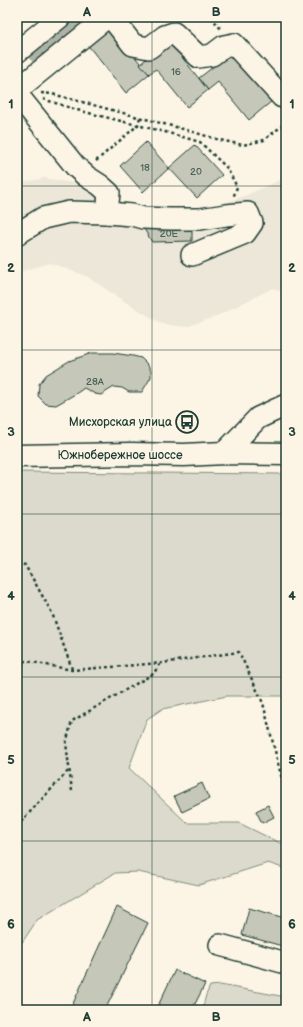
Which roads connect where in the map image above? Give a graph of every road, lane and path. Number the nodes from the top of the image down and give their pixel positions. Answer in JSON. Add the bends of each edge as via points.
{"nodes":[{"id":1,"x":60,"y":17,"type":"edge"},
{"id":2,"x":17,"y":52,"type":"edge"},
{"id":3,"x":23,"y":94,"type":"edge"},
{"id":4,"x":284,"y":107,"type":"edge"},
{"id":5,"x":140,"y":117,"type":"junction"},
{"id":6,"x":138,"y":125,"type":"junction"},
{"id":7,"x":82,"y":173,"type":"junction"},
{"id":8,"x":237,"y":187,"type":"dead end"},
{"id":9,"x":107,"y":213,"type":"junction"},
{"id":10,"x":17,"y":235,"type":"edge"},
{"id":11,"x":192,"y":255,"type":"dead end"},
{"id":12,"x":286,"y":405,"type":"edge"},
{"id":13,"x":286,"y":454,"type":"edge"},
{"id":14,"x":17,"y":456,"type":"edge"},
{"id":15,"x":223,"y":461,"type":"junction"},
{"id":16,"x":17,"y":464,"type":"edge"},
{"id":17,"x":286,"y":464,"type":"edge"},
{"id":18,"x":17,"y":563,"type":"edge"},
{"id":19,"x":17,"y":662,"type":"edge"},
{"id":20,"x":162,"y":663,"type":"junction"},
{"id":21,"x":72,"y":670,"type":"junction"},
{"id":22,"x":70,"y":770,"type":"junction"},
{"id":23,"x":72,"y":791,"type":"dead end"},
{"id":24,"x":286,"y":796,"type":"edge"},
{"id":25,"x":17,"y":826,"type":"edge"},
{"id":26,"x":220,"y":945,"type":"dead end"},
{"id":27,"x":286,"y":963,"type":"edge"}],
"edges":[{"from":1,"to":2,"type":"street"},
{"from":3,"to":4,"type":"street","via":[[106,18],[116,22],[133,45],[149,48],[165,36],[174,33],[199,57],[234,44]]},
{"from":3,"to":5,"type":"path","via":[[52,94]]},
{"from":3,"to":6,"type":"path"},
{"from":3,"to":7,"type":"street"},
{"from":4,"to":5,"type":"path","via":[[283,125],[264,140],[243,145]]},
{"from":5,"to":6,"type":"path"},
{"from":6,"to":7,"type":"path"},
{"from":6,"to":8,"type":"path","via":[[200,142],[227,168]]},
{"from":7,"to":9,"type":"street","via":[[109,193]]},
{"from":9,"to":10,"type":"street","via":[[70,212],[43,218]]},
{"from":9,"to":11,"type":"street","via":[[170,219],[200,219],[248,213],[252,224],[245,233]]},
{"from":12,"to":15,"type":"street","via":[[258,418]]},
{"from":13,"to":15,"type":"highway","name":"Южнобережное шоссе"},
{"from":14,"to":15,"type":"highway","name":"Южнобережное шоссе","via":[[184,455]]},
{"from":15,"to":16,"type":"highway","name":"Южнобережное шоссе"},
{"from":15,"to":17,"type":"highway","name":"Южнобережное шоссе"},
{"from":18,"to":21,"type":"path","via":[[25,565],[52,613]]},
{"from":19,"to":21,"type":"path","via":[[27,661]]},
{"from":20,"to":21,"type":"path"},
{"from":20,"to":22,"type":"path","via":[[153,674],[72,721],[66,743]]},
{"from":20,"to":24,"type":"path","via":[[239,652],[263,703]]},
{"from":22,"to":23,"type":"path"},
{"from":22,"to":25,"type":"path"},
{"from":26,"to":27,"type":"street"}]}
